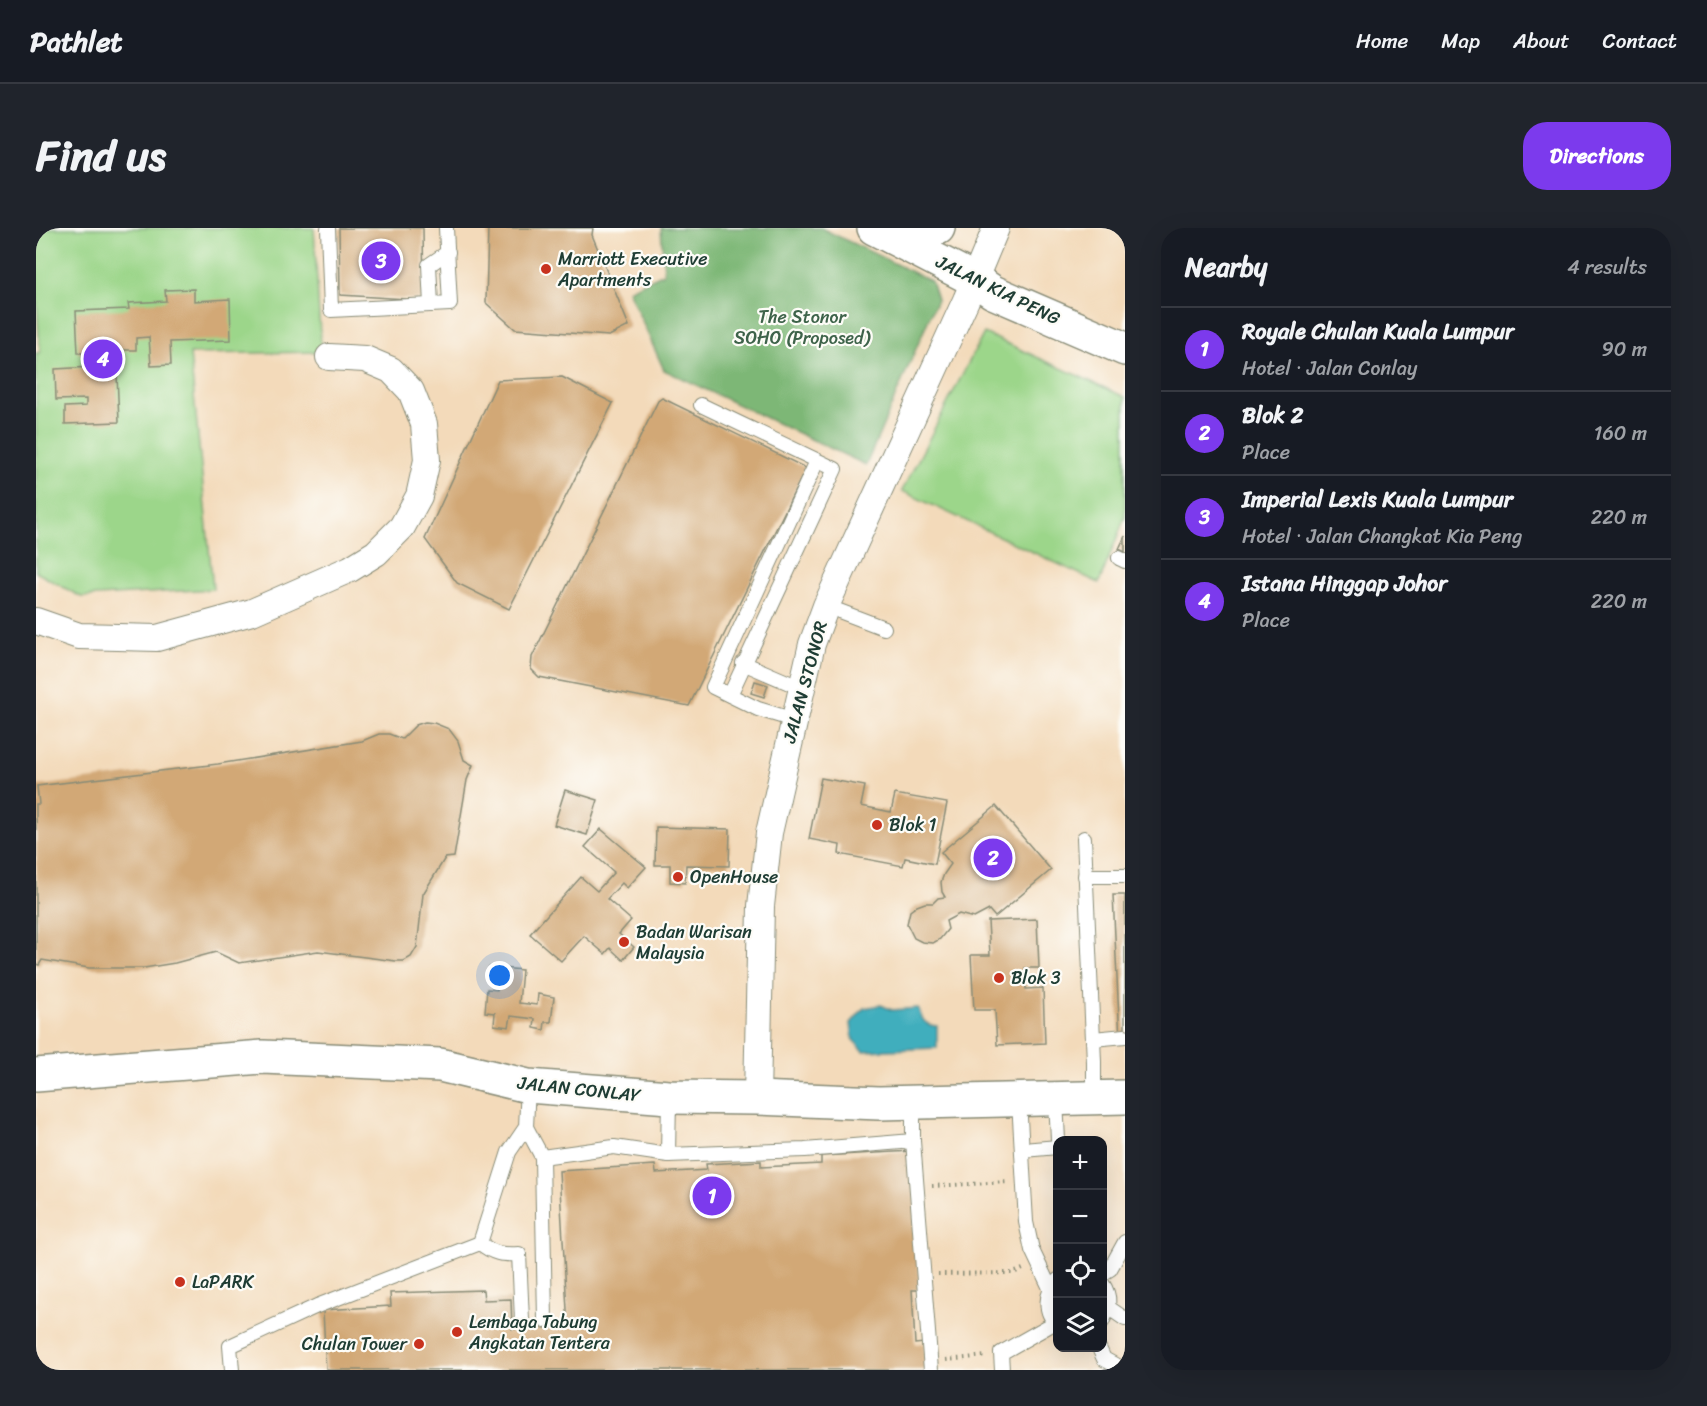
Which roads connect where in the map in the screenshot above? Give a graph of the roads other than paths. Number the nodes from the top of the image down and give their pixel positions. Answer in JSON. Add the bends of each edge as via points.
{"nodes":[{"id":1,"x":328,"y":228,"type":"edge"},
{"id":2,"x":446,"y":228,"type":"edge"},
{"id":3,"x":938,"y":228,"type":"edge"},
{"id":4,"x":996,"y":228,"type":"edge"},
{"id":5,"x":883,"y":233,"type":"edge"},
{"id":6,"x":448,"y":252,"type":"junction"},
{"id":7,"x":975,"y":280,"type":"junction"},
{"id":8,"x":431,"y":305,"type":"junction"},
{"id":9,"x":1125,"y":349,"type":"edge"},
{"id":10,"x":328,"y":357,"type":"dead end"},
{"id":11,"x":701,"y":405,"type":"dead end"},
{"id":12,"x":817,"y":461,"type":"junction"},
{"id":13,"x":826,"y":606,"type":"junction"},
{"id":14,"x":36,"y":621,"type":"edge"},
{"id":15,"x":884,"y":628,"type":"dead end"},
{"id":16,"x":743,"y":663,"type":"junction"},
{"id":17,"x":801,"y":688,"type":"junction"},
{"id":18,"x":730,"y":695,"type":"junction"},
{"id":19,"x":794,"y":720,"type":"junction"},
{"id":20,"x":1084,"y":838,"type":"dead end"},
{"id":21,"x":1085,"y":876,"type":"junction"},
{"id":22,"x":1125,"y":876,"type":"edge"},
{"id":23,"x":1125,"y":1036,"type":"edge"},
{"id":24,"x":1093,"y":1039,"type":"junction"},
{"id":25,"x":36,"y":1075,"type":"edge"},
{"id":26,"x":528,"y":1086,"type":"junction"},
{"id":27,"x":669,"y":1097,"type":"junction"},
{"id":28,"x":757,"y":1098,"type":"junction"},
{"id":29,"x":1110,"y":1098,"type":"edge"},
{"id":30,"x":1056,"y":1100,"type":"junction"},
{"id":31,"x":1019,"y":1101,"type":"junction"},
{"id":32,"x":913,"y":1104,"type":"junction"},
{"id":33,"x":526,"y":1127,"type":"junction"},
{"id":34,"x":1058,"y":1136,"type":"edge"},
{"id":35,"x":914,"y":1141,"type":"junction"},
{"id":36,"x":1053,"y":1147,"type":"edge"},
{"id":37,"x":1023,"y":1150,"type":"junction"},
{"id":38,"x":668,"y":1155,"type":"junction"},
{"id":39,"x":542,"y":1157,"type":"junction"},
{"id":40,"x":1125,"y":1242,"type":"edge"},
{"id":41,"x":480,"y":1243,"type":"junction"},
{"id":42,"x":1107,"y":1271,"type":"edge"},
{"id":43,"x":1053,"y":1283,"type":"edge"},
{"id":44,"x":1053,"y":1286,"type":"edge"},
{"id":45,"x":1107,"y":1293,"type":"edge"},
{"id":46,"x":1109,"y":1308,"type":"junction"},
{"id":47,"x":1107,"y":1312,"type":"edge"},
{"id":48,"x":1125,"y":1319,"type":"edge"},
{"id":49,"x":522,"y":1320,"type":"dead end"},
{"id":50,"x":545,"y":1320,"type":"dead end"},
{"id":51,"x":1053,"y":1320,"type":"edge"},
{"id":52,"x":1053,"y":1326,"type":"edge"},
{"id":53,"x":1101,"y":1352,"type":"edge"},
{"id":54,"x":232,"y":1370,"type":"edge"},
{"id":55,"x":931,"y":1370,"type":"edge"},
{"id":56,"x":1002,"y":1370,"type":"edge"},
{"id":57,"x":1124,"y":1370,"type":"edge"}],
"edges":[{"from":1,"to":8,"type":"lane","via":[[331,310]]},
{"from":2,"to":6,"type":"lane"},
{"from":3,"to":5,"type":"street"},
{"from":4,"to":7,"type":"street","name":"JALAN STONOR"},
{"from":5,"to":7,"type":"street","name":"JALAN KIA PENG"},
{"from":6,"to":8,"type":"lane","via":[[429,265]]},
{"from":6,"to":8,"type":"lane","via":[[450,304]]},
{"from":7,"to":9,"type":"street","name":"JALAN KIA PENG","via":[[993,292]]},
{"from":7,"to":13,"type":"street","name":"JALAN STONOR"},
{"from":10,"to":14,"type":"street","via":[[365,359],[391,370],[411,391],[424,424],[427,460],[419,496],[402,527],[376,553],[350,570],[252,612],[157,638],[79,636]]},
{"from":11,"to":12,"type":"lane"},
{"from":12,"to":16,"type":"lane","via":[[835,469]]},
{"from":12,"to":18,"type":"lane","via":[[713,687]]},
{"from":13,"to":15,"type":"lane"},
{"from":13,"to":17,"type":"street","name":"JALAN STONOR"},
{"from":16,"to":17,"type":"lane"},
{"from":16,"to":18,"type":"lane"},
{"from":17,"to":19,"type":"street","name":"JALAN STONOR"},
{"from":18,"to":19,"type":"lane"},
{"from":19,"to":28,"type":"street","name":"JALAN STONOR","via":[[769,833],[760,906]]},
{"from":20,"to":21,"type":"lane"},
{"from":21,"to":22,"type":"lane"},
{"from":21,"to":24,"type":"lane"},
{"from":23,"to":24,"type":"lane"},
{"from":24,"to":29,"type":"lane"},
{"from":25,"to":26,"type":"street","name":"JALAN CONLAY","via":[[263,1057],[440,1065]]},
{"from":26,"to":27,"type":"street","name":"JALAN CONLAY"},
{"from":26,"to":33,"type":"lane"},
{"from":27,"to":28,"type":"street","name":"JALAN CONLAY"},
{"from":27,"to":38,"type":"lane"},
{"from":28,"to":32,"type":"street","name":"JALAN CONLAY"},
{"from":29,"to":30,"type":"street","name":"JALAN CONLAY"},
{"from":30,"to":31,"type":"street","name":"JALAN CONLAY"},
{"from":30,"to":34,"type":"lane"},
{"from":31,"to":32,"type":"street","name":"JALAN CONLAY"},
{"from":31,"to":37,"type":"lane"},
{"from":32,"to":35,"type":"lane"},
{"from":33,"to":39,"type":"lane"},
{"from":33,"to":41,"type":"lane","via":[[509,1152]]},
{"from":35,"to":38,"type":"lane"},
{"from":35,"to":55,"type":"lane"},
{"from":36,"to":37,"type":"lane"},
{"from":37,"to":43,"type":"lane","via":[[1026,1222],[1032,1250]]},
{"from":38,"to":39,"type":"lane","via":[[614,1147]]},
{"from":39,"to":50,"type":"lane"},
{"from":40,"to":42,"type":"lane"},
{"from":41,"to":49,"type":"lane","via":[[500,1255],[519,1254]]},
{"from":41,"to":54,"type":"lane","via":[[317,1306],[230,1346]]},
{"from":44,"to":51,"type":"lane","via":[[1047,1300]]},
{"from":45,"to":46,"type":"lane"},
{"from":46,"to":47,"type":"lane"},
{"from":46,"to":48,"type":"lane"},
{"from":52,"to":56,"type":"lane","via":[[1001,1353]]},
{"from":53,"to":57,"type":"lane","via":[[1104,1359]]}]}
